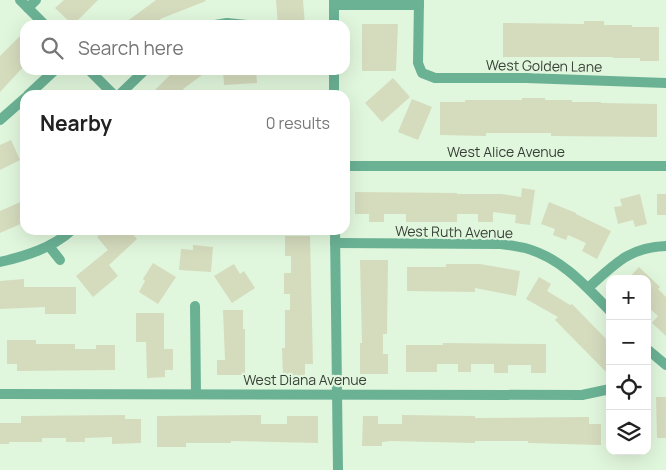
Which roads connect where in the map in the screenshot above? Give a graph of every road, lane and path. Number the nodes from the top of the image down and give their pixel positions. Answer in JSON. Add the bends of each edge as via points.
{"nodes":[{"id":1,"x":20,"y":0,"type":"edge"},
{"id":2,"x":36,"y":0,"type":"edge"},
{"id":3,"x":334,"y":2,"type":"edge"},
{"id":4,"x":419,"y":2,"type":"edge"},
{"id":5,"x":28,"y":8,"type":"junction"},
{"id":6,"x":40,"y":20,"type":"edge"},
{"id":7,"x":334,"y":20,"type":"edge"},
{"id":8,"x":50,"y":75,"type":"edge"},
{"id":9,"x":94,"y":75,"type":"edge"},
{"id":10,"x":140,"y":75,"type":"edge"},
{"id":11,"x":334,"y":75,"type":"edge"},
{"id":12,"x":666,"y":83,"type":"edge"},
{"id":13,"x":33,"y":90,"type":"edge"},
{"id":14,"x":109,"y":90,"type":"edge"},
{"id":15,"x":125,"y":90,"type":"edge"},
{"id":16,"x":334,"y":90,"type":"edge"},
{"id":17,"x":20,"y":102,"type":"edge"},
{"id":18,"x":0,"y":120,"type":"edge"},
{"id":19,"x":350,"y":166,"type":"edge"},
{"id":20,"x":666,"y":166,"type":"edge"},
{"id":21,"x":65,"y":235,"type":"edge"},
{"id":22,"x":335,"y":235,"type":"edge"},
{"id":23,"x":335,"y":244,"type":"junction"},
{"id":24,"x":49,"y":246,"type":"junction"},
{"id":25,"x":666,"y":246,"type":"edge"},
{"id":26,"x":60,"y":260,"type":"dead end"},
{"id":27,"x":0,"y":262,"type":"edge"},
{"id":28,"x":588,"y":288,"type":"junction"},
{"id":29,"x":195,"y":306,"type":"dead end"},
{"id":30,"x":606,"y":307,"type":"edge"},
{"id":31,"x":651,"y":356,"type":"edge"},
{"id":32,"x":666,"y":365,"type":"edge"},
{"id":33,"x":606,"y":390,"type":"edge"},
{"id":34,"x":337,"y":393,"type":"junction"},
{"id":35,"x":0,"y":394,"type":"edge"},
{"id":36,"x":196,"y":394,"type":"junction"},
{"id":37,"x":338,"y":470,"type":"edge"}],
"edges":[{"from":1,"to":5,"type":"street"},
{"from":2,"to":5,"type":"street"},
{"from":3,"to":4,"type":"street"},
{"from":3,"to":7,"type":"street"},
{"from":4,"to":12,"type":"street","name":"West Golden Lane","via":[[418,63],[422,73],[435,78]]},
{"from":5,"to":6,"type":"street"},
{"from":8,"to":13,"type":"street"},
{"from":9,"to":14,"type":"street"},
{"from":10,"to":15,"type":"street"},
{"from":11,"to":16,"type":"street"},
{"from":17,"to":18,"type":"street"},
{"from":19,"to":20,"type":"street","name":"West Alice Avenue"},
{"from":21,"to":24,"type":"street"},
{"from":22,"to":23,"type":"street"},
{"from":23,"to":28,"type":"street","name":"West Ruth Avenue","via":[[501,244],[524,248],[560,264]]},
{"from":23,"to":34,"type":"street"},
{"from":24,"to":26,"type":"street"},
{"from":24,"to":27,"type":"street"},
{"from":25,"to":28,"type":"street","via":[[636,251]]},
{"from":28,"to":30,"type":"street","name":"West Ruth Avenue"},
{"from":29,"to":36,"type":"street"},
{"from":31,"to":32,"type":"street"},
{"from":33,"to":34,"type":"street","name":"West Diana Avenue","via":[[582,395]]},
{"from":34,"to":36,"type":"street","name":"West Diana Avenue"},
{"from":34,"to":37,"type":"street"},
{"from":35,"to":36,"type":"street","name":"West Diana Avenue"}]}
